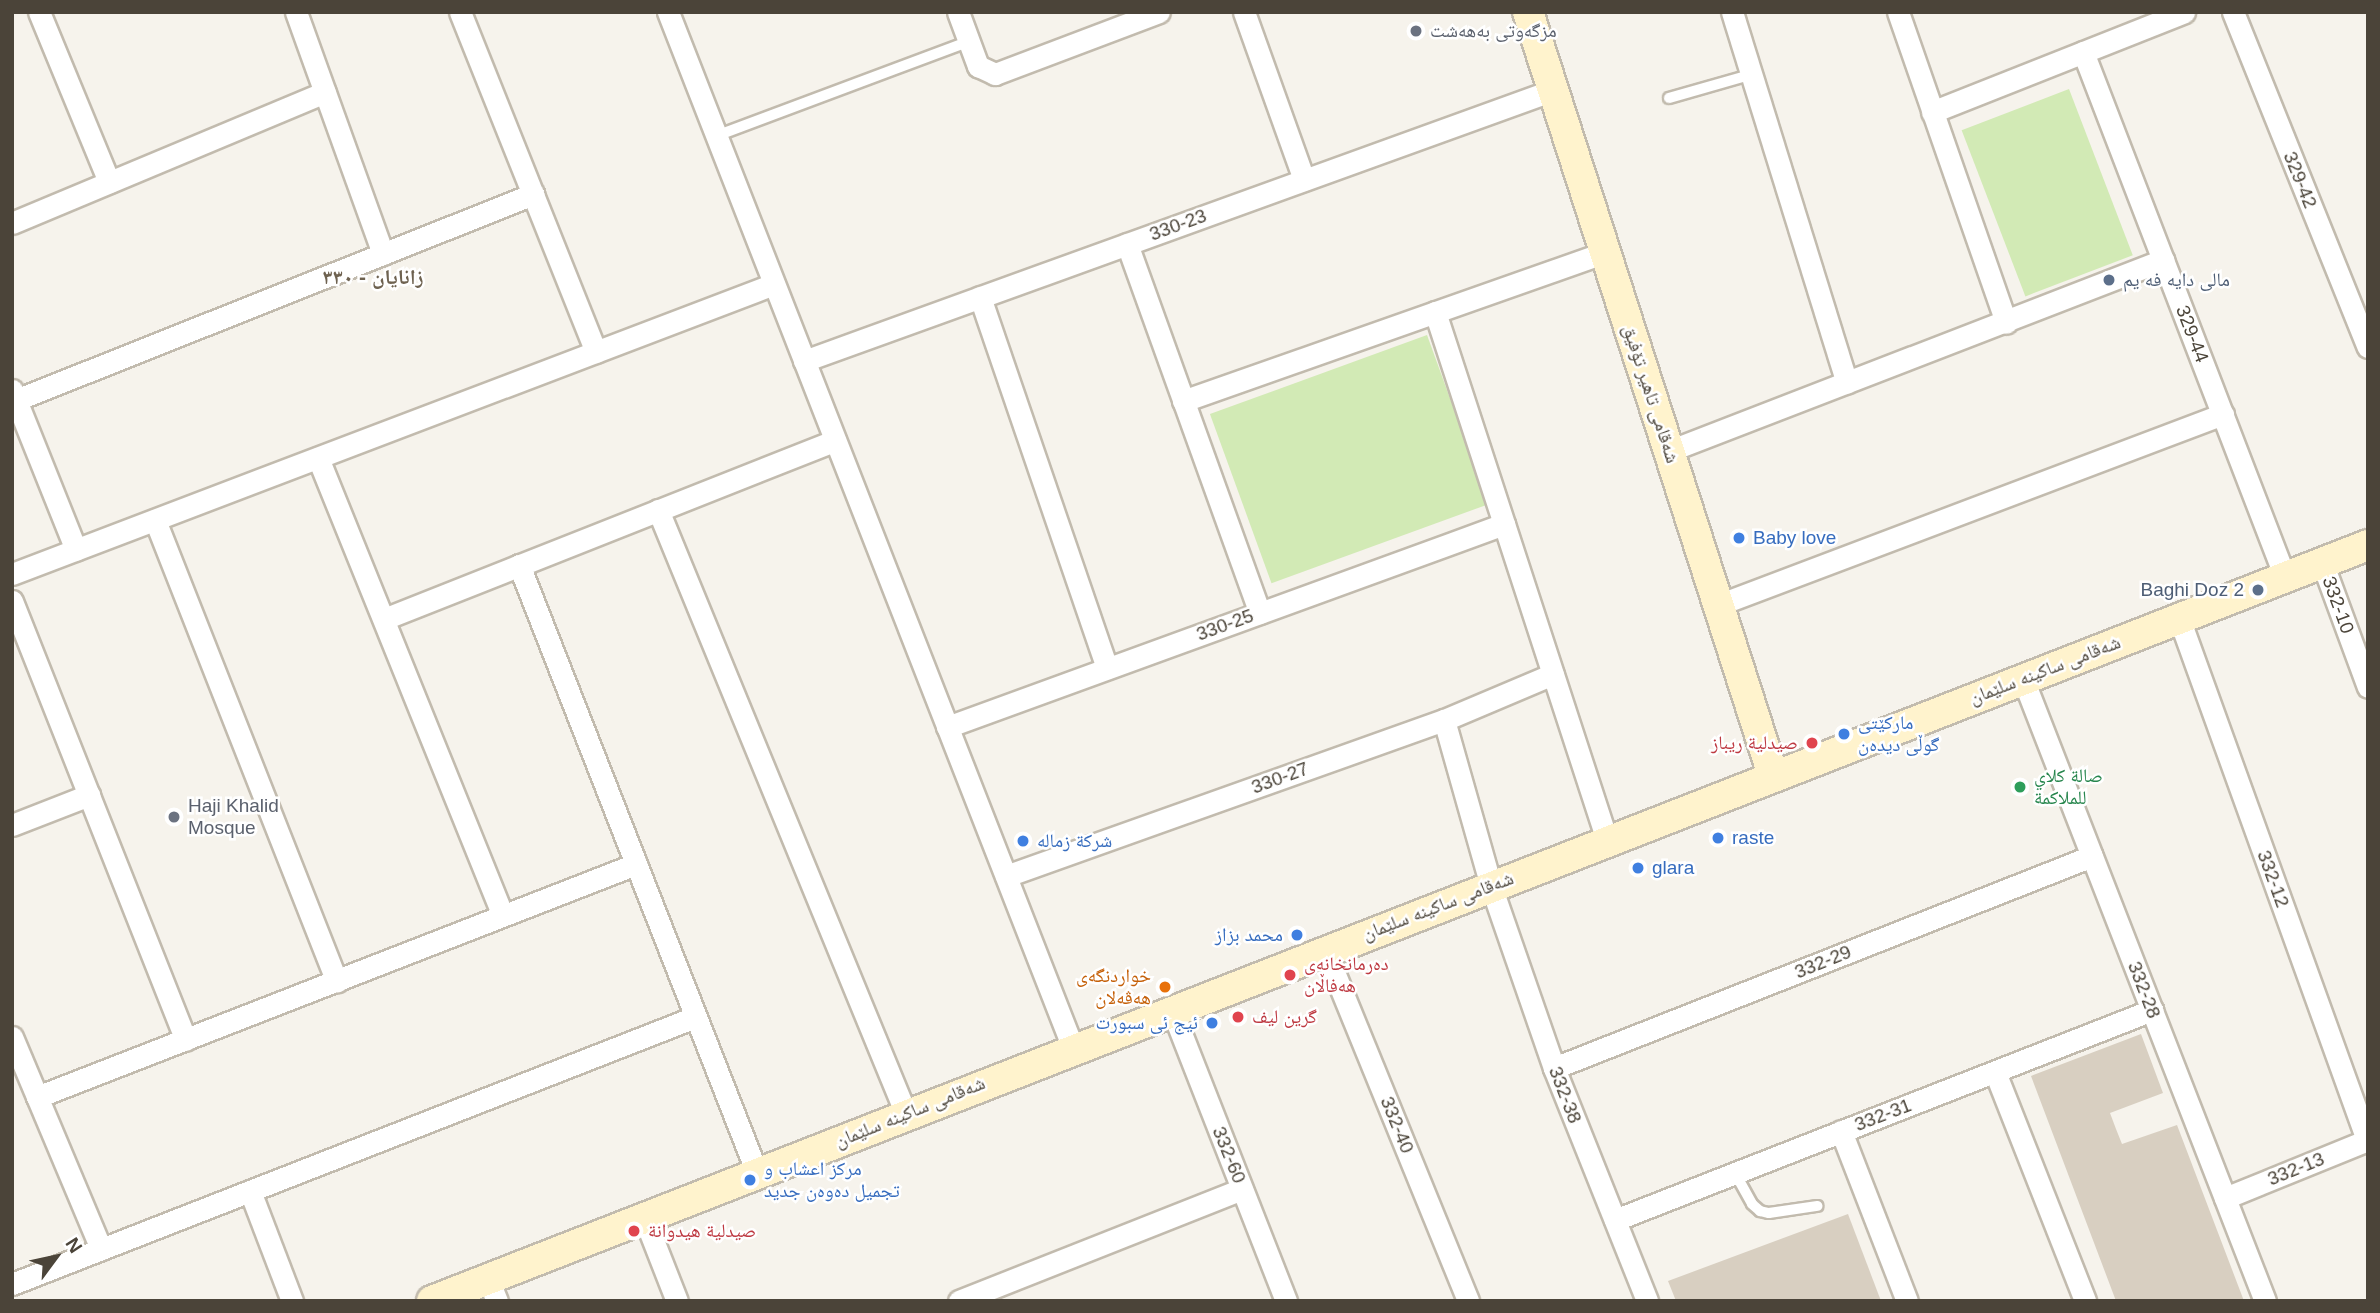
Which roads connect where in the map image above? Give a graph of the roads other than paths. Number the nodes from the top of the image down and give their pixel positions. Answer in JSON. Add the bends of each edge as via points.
{"nodes":[{"id":1,"x":40,"y":12,"type":"edge"},
{"id":2,"x":296,"y":12,"type":"edge"},
{"id":3,"x":460,"y":12,"type":"edge"},
{"id":4,"x":667,"y":12,"type":"edge"},
{"id":5,"x":958,"y":12,"type":"edge"},
{"id":6,"x":1159,"y":12,"type":"edge"},
{"id":7,"x":1244,"y":12,"type":"edge"},
{"id":8,"x":1528,"y":12,"type":"edge"},
{"id":9,"x":1732,"y":12,"type":"edge"},
{"id":10,"x":1898,"y":12,"type":"edge"},
{"id":11,"x":2183,"y":12,"type":"edge"},
{"id":12,"x":2233,"y":12,"type":"edge"},
{"id":13,"x":968,"y":42,"type":"junction"},
{"id":14,"x":2083,"y":52,"type":"junction"},
{"id":15,"x":1753,"y":74,"type":"junction"},
{"id":16,"x":1553,"y":90,"type":"junction"},
{"id":17,"x":325,"y":92,"type":"junction"},
{"id":18,"x":1669,"y":97,"type":"dead end"},
{"id":19,"x":1933,"y":112,"type":"junction"},
{"id":20,"x":716,"y":136,"type":"junction"},
{"id":21,"x":1304,"y":180,"type":"junction"},
{"id":22,"x":109,"y":182,"type":"junction"},
{"id":23,"x":533,"y":194,"type":"junction"},
{"id":24,"x":12,"y":223,"type":"edge"},
{"id":25,"x":1127,"y":244,"type":"junction"},
{"id":26,"x":1605,"y":252,"type":"junction"},
{"id":27,"x":383,"y":254,"type":"junction"},
{"id":28,"x":2163,"y":260,"type":"junction"},
{"id":29,"x":774,"y":284,"type":"junction"},
{"id":30,"x":980,"y":297,"type":"junction"},
{"id":31,"x":1435,"y":312,"type":"junction"},
{"id":32,"x":2006,"y":323,"type":"junction"},
{"id":33,"x":2368,"y":347,"type":"edge"},
{"id":34,"x":596,"y":352,"type":"junction"},
{"id":35,"x":804,"y":361,"type":"junction"},
{"id":36,"x":1847,"y":383,"type":"junction"},
{"id":37,"x":14,"y":395,"type":"edge"},
{"id":38,"x":1183,"y":401,"type":"junction"},
{"id":39,"x":2222,"y":414,"type":"junction"},
{"id":40,"x":835,"y":440,"type":"junction"},
{"id":41,"x":1669,"y":451,"type":"junction"},
{"id":42,"x":318,"y":457,"type":"junction"},
{"id":43,"x":658,"y":510,"type":"junction"},
{"id":44,"x":155,"y":520,"type":"junction"},
{"id":45,"x":1504,"y":524,"type":"junction"},
{"id":46,"x":2368,"y":545,"type":"edge"},
{"id":47,"x":76,"y":550,"type":"junction"},
{"id":48,"x":2322,"y":562,"type":"junction"},
{"id":49,"x":519,"y":565,"type":"junction"},
{"id":50,"x":12,"y":574,"type":"edge"},
{"id":51,"x":2286,"y":577,"type":"junction"},
{"id":52,"x":12,"y":601,"type":"edge"},
{"id":53,"x":1718,"y":605,"type":"junction"},
{"id":54,"x":1260,"y":613,"type":"junction"},
{"id":55,"x":2179,"y":618,"type":"junction"},
{"id":56,"x":384,"y":619,"type":"junction"},
{"id":57,"x":1107,"y":668,"type":"junction"},
{"id":58,"x":1553,"y":674,"type":"junction"},
{"id":59,"x":2023,"y":679,"type":"junction"},
{"id":60,"x":2368,"y":687,"type":"edge"},
{"id":61,"x":1444,"y":720,"type":"junction"},
{"id":62,"x":947,"y":727,"type":"junction"},
{"id":63,"x":1773,"y":775,"type":"junction"},
{"id":64,"x":89,"y":795,"type":"junction"},
{"id":65,"x":12,"y":825,"type":"edge"},
{"id":66,"x":1607,"y":841,"type":"junction"},
{"id":67,"x":2092,"y":856,"type":"junction"},
{"id":68,"x":636,"y":864,"type":"junction"},
{"id":69,"x":1006,"y":876,"type":"junction"},
{"id":70,"x":1491,"y":886,"type":"junction"},
{"id":71,"x":503,"y":915,"type":"junction"},
{"id":72,"x":1325,"y":950,"type":"junction"},
{"id":73,"x":337,"y":981,"type":"junction"},
{"id":74,"x":1172,"y":1010,"type":"junction"},
{"id":75,"x":2152,"y":1010,"type":"junction"},
{"id":76,"x":695,"y":1017,"type":"junction"},
{"id":77,"x":12,"y":1037,"type":"edge"},
{"id":78,"x":186,"y":1040,"type":"junction"},
{"id":79,"x":1073,"y":1048,"type":"junction"},
{"id":80,"x":1555,"y":1068,"type":"junction"},
{"id":81,"x":1995,"y":1072,"type":"junction"},
{"id":82,"x":37,"y":1097,"type":"junction"},
{"id":83,"x":906,"y":1114,"type":"junction"},
{"id":84,"x":1841,"y":1131,"type":"junction"},
{"id":85,"x":2367,"y":1140,"type":"edge"},
{"id":86,"x":757,"y":1173,"type":"junction"},
{"id":87,"x":1735,"y":1173,"type":"junction"},
{"id":88,"x":1242,"y":1189,"type":"junction"},
{"id":89,"x":250,"y":1191,"type":"junction"},
{"id":90,"x":2225,"y":1198,"type":"junction"},
{"id":91,"x":1817,"y":1206,"type":"dead end"},
{"id":92,"x":644,"y":1217,"type":"junction"},
{"id":93,"x":1615,"y":1220,"type":"junction"},
{"id":94,"x":101,"y":1249,"type":"junction"},
{"id":95,"x":12,"y":1284,"type":"edge"},
{"id":96,"x":492,"y":1290,"type":"edge"},
{"id":97,"x":292,"y":1301,"type":"edge"},
{"id":98,"x":432,"y":1301,"type":"edge"},
{"id":99,"x":677,"y":1301,"type":"edge"},
{"id":100,"x":959,"y":1301,"type":"edge"},
{"id":101,"x":1286,"y":1301,"type":"edge"},
{"id":102,"x":1468,"y":1301,"type":"edge"},
{"id":103,"x":1647,"y":1301,"type":"edge"},
{"id":104,"x":1907,"y":1301,"type":"edge"},
{"id":105,"x":2085,"y":1301,"type":"edge"},
{"id":106,"x":2265,"y":1301,"type":"edge"}],
"edges":[{"from":1,"to":22,"type":"street"},
{"from":2,"to":17,"type":"street"},
{"from":3,"to":23,"type":"street"},
{"from":4,"to":20,"type":"street"},
{"from":5,"to":13,"type":"street"},
{"from":6,"to":13,"type":"street","via":[[995,74],[978,66]]},
{"from":7,"to":21,"type":"street"},
{"from":8,"to":16,"type":"street","name":"شەقامی تاهیر تۆفیق"},
{"from":9,"to":15,"type":"street"},
{"from":10,"to":19,"type":"street"},
{"from":11,"to":14,"type":"street"},
{"from":12,"to":33,"type":"street","name":"329-42"},
{"from":13,"to":20,"type":"lane"},
{"from":14,"to":19,"type":"street"},
{"from":14,"to":28,"type":"street","name":"329-44"},
{"from":15,"to":18,"type":"lane"},
{"from":15,"to":36,"type":"street"},
{"from":16,"to":21,"type":"street","name":"330-23"},
{"from":16,"to":26,"type":"street","name":"شەقامی تاهیر تۆفیق"},
{"from":17,"to":22,"type":"street"},
{"from":17,"to":27,"type":"street"},
{"from":19,"to":32,"type":"street"},
{"from":20,"to":29,"type":"street"},
{"from":21,"to":25,"type":"street","name":"330-23"},
{"from":22,"to":24,"type":"street"},
{"from":23,"to":27,"type":"street"},
{"from":23,"to":34,"type":"street"},
{"from":25,"to":30,"type":"street","name":"330-23"},
{"from":25,"to":38,"type":"street"},
{"from":26,"to":31,"type":"street"},
{"from":26,"to":41,"type":"street","name":"شەقامی تاهیر تۆفیق"},
{"from":27,"to":37,"type":"street"},
{"from":28,"to":32,"type":"street"},
{"from":28,"to":39,"type":"street","name":"329-44"},
{"from":29,"to":34,"type":"street"},
{"from":29,"to":35,"type":"street"},
{"from":30,"to":35,"type":"street","name":"330-23"},
{"from":30,"to":57,"type":"street"},
{"from":31,"to":38,"type":"street"},
{"from":31,"to":45,"type":"street"},
{"from":32,"to":36,"type":"street"},
{"from":34,"to":42,"type":"street"},
{"from":35,"to":40,"type":"street"},
{"from":36,"to":41,"type":"street"},
{"from":37,"to":47,"type":"street"},
{"from":38,"to":54,"type":"street"},
{"from":39,"to":51,"type":"street","name":"329-44"},
{"from":39,"to":53,"type":"street"},
{"from":40,"to":43,"type":"street"},
{"from":40,"to":62,"type":"street"},
{"from":41,"to":53,"type":"street","name":"شەقامی تاهیر تۆفیق"},
{"from":42,"to":44,"type":"street"},
{"from":42,"to":56,"type":"street"},
{"from":43,"to":49,"type":"street"},
{"from":43,"to":83,"type":"street"},
{"from":44,"to":47,"type":"street"},
{"from":44,"to":73,"type":"street"},
{"from":45,"to":54,"type":"street","name":"330-25"},
{"from":45,"to":58,"type":"street"},
{"from":46,"to":48,"type":"street","name":"شەقامی ساکینە سلێمان"},
{"from":47,"to":50,"type":"street"},
{"from":48,"to":51,"type":"street","name":"شەقامی ساکینە سلێمان"},
{"from":48,"to":60,"type":"street","name":"332-10"},
{"from":49,"to":56,"type":"street"},
{"from":49,"to":68,"type":"street"},
{"from":51,"to":55,"type":"street","name":"شەقامی ساکینە سلێمان"},
{"from":52,"to":64,"type":"street"},
{"from":53,"to":63,"type":"street","name":"شەقامی تاهیر تۆفیق"},
{"from":54,"to":57,"type":"street","name":"330-25"},
{"from":55,"to":59,"type":"street","name":"شەقامی ساکینە سلێمان"},
{"from":55,"to":85,"type":"street","name":"332-12"},
{"from":56,"to":71,"type":"street"},
{"from":57,"to":62,"type":"street","name":"330-25"},
{"from":58,"to":61,"type":"street","name":"330-27"},
{"from":58,"to":66,"type":"street"},
{"from":59,"to":63,"type":"street","name":"شەقامی ساکینە سلێمان"},
{"from":59,"to":67,"type":"street","name":"332-28"},
{"from":61,"to":69,"type":"street","name":"330-27"},
{"from":61,"to":70,"type":"street","name":"332-38"},
{"from":62,"to":69,"type":"street"},
{"from":63,"to":66,"type":"street","name":"شەقامی ساکینە سلێمان"},
{"from":64,"to":65,"type":"street"},
{"from":64,"to":78,"type":"street"},
{"from":66,"to":70,"type":"street","name":"شەقامی ساکینە سلێمان"},
{"from":67,"to":75,"type":"street","name":"332-28"},
{"from":67,"to":80,"type":"street","name":"332-29"},
{"from":68,"to":71,"type":"street"},
{"from":68,"to":76,"type":"street"},
{"from":69,"to":79,"type":"street"},
{"from":70,"to":72,"type":"street","name":"شەقامی ساکینە سلێمان"},
{"from":70,"to":80,"type":"street","name":"332-38"},
{"from":71,"to":73,"type":"street"},
{"from":72,"to":74,"type":"street","name":"شەقامی ساکینە سلێمان"},
{"from":72,"to":102,"type":"street","name":"332-40"},
{"from":73,"to":78,"type":"street"},
{"from":74,"to":79,"type":"street","name":"شەقامی ساکینە سلێمان"},
{"from":74,"to":88,"type":"street","name":"332-60"},
{"from":75,"to":81,"type":"street","name":"332-31"},
{"from":75,"to":90,"type":"street","name":"332-28"},
{"from":76,"to":86,"type":"street"},
{"from":76,"to":89,"type":"street"},
{"from":77,"to":82,"type":"street"},
{"from":78,"to":82,"type":"street"},
{"from":79,"to":83,"type":"street","name":"شەقامی ساکینە سلێمان"},
{"from":80,"to":93,"type":"street","name":"332-38"},
{"from":81,"to":84,"type":"street","name":"332-31"},
{"from":81,"to":105,"type":"street"},
{"from":82,"to":94,"type":"street"},
{"from":83,"to":86,"type":"street","name":"شەقامی ساکینە سلێمان"},
{"from":84,"to":87,"type":"street","name":"332-31"},
{"from":84,"to":104,"type":"street"},
{"from":85,"to":90,"type":"street","name":"332-13"},
{"from":86,"to":92,"type":"street","name":"شەقامی ساکینە سلێمان"},
{"from":87,"to":91,"type":"lane","via":[[1760,1211]]},
{"from":87,"to":93,"type":"street","name":"332-31"},
{"from":88,"to":100,"type":"street"},
{"from":88,"to":101,"type":"street","name":"332-60"},
{"from":89,"to":94,"type":"street"},
{"from":89,"to":97,"type":"street"},
{"from":90,"to":106,"type":"street","name":"332-28"},
{"from":92,"to":96,"type":"street","name":"شەقامی ساکینە سلێمان"},
{"from":92,"to":99,"type":"street"},
{"from":93,"to":103,"type":"street","name":"332-38"},
{"from":94,"to":95,"type":"street"},
{"from":96,"to":98,"type":"street","name":"شەقامی ساکینە سلێمان"}]}
